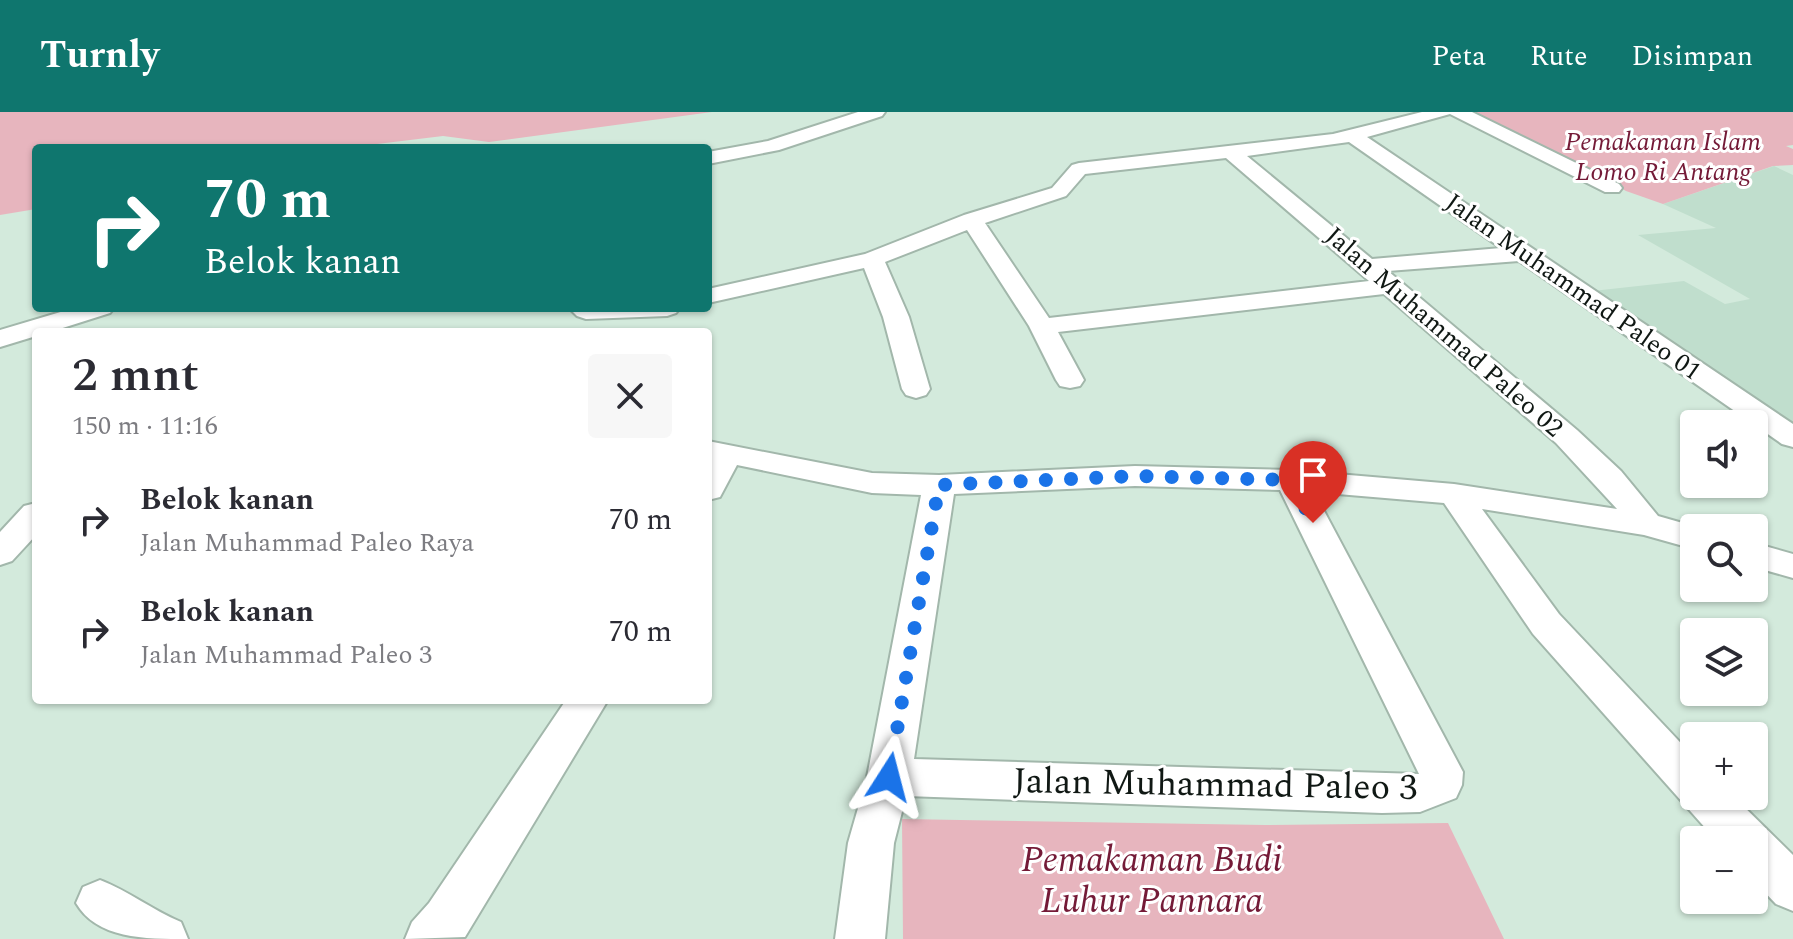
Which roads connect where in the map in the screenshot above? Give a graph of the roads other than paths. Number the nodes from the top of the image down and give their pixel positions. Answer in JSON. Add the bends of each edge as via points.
{"nodes":[{"id":1,"x":876,"y":112,"type":"edge"},
{"id":2,"x":1443,"y":112,"type":"edge"},
{"id":3,"x":1458,"y":112,"type":"edge"},
{"id":4,"x":1353,"y":136,"type":"junction"},
{"id":5,"x":1231,"y":152,"type":"junction"},
{"id":6,"x":712,"y":157,"type":"edge"},
{"id":7,"x":1612,"y":188,"type":"dead end"},
{"id":8,"x":972,"y":220,"type":"junction"},
{"id":9,"x":1526,"y":253,"type":"junction"},
{"id":10,"x":872,"y":259,"type":"junction"},
{"id":11,"x":1368,"y":266,"type":"junction"},
{"id":12,"x":1389,"y":286,"type":"junction"},
{"id":13,"x":712,"y":295,"type":"edge"},
{"id":14,"x":94,"y":318,"type":"edge"},
{"id":15,"x":1042,"y":326,"type":"junction"},
{"id":16,"x":49,"y":328,"type":"edge"},
{"id":17,"x":32,"y":332,"type":"edge"},
{"id":18,"x":0,"y":339,"type":"edge"},
{"id":19,"x":1070,"y":380,"type":"dead end"},
{"id":20,"x":916,"y":389,"type":"dead end"},
{"id":21,"x":1793,"y":438,"type":"edge"},
{"id":22,"x":718,"y":452,"type":"edge"},
{"id":23,"x":712,"y":475,"type":"edge"},
{"id":24,"x":1291,"y":480,"type":"junction"},
{"id":25,"x":939,"y":485,"type":"junction"},
{"id":26,"x":1454,"y":494,"type":"junction"},
{"id":27,"x":32,"y":518,"type":"edge"},
{"id":28,"x":1646,"y":524,"type":"junction"},
{"id":29,"x":1680,"y":534,"type":"edge"},
{"id":30,"x":0,"y":553,"type":"edge"},
{"id":31,"x":1768,"y":559,"type":"edge"},
{"id":32,"x":1793,"y":566,"type":"edge"},
{"id":33,"x":585,"y":704,"type":"edge"},
{"id":34,"x":1680,"y":772,"type":"edge"},
{"id":35,"x":889,"y":777,"type":"junction"},
{"id":36,"x":1717,"y":810,"type":"edge"},
{"id":37,"x":1733,"y":826,"type":"edge"},
{"id":38,"x":1768,"y":862,"type":"edge"},
{"id":39,"x":1793,"y":888,"type":"edge"},
{"id":40,"x":100,"y":903,"type":"dead end"},
{"id":41,"x":163,"y":939,"type":"edge"},
{"id":42,"x":430,"y":939,"type":"edge"},
{"id":43,"x":860,"y":939,"type":"edge"}],
"edges":[{"from":1,"to":6,"type":"street","via":[[772,146]]},
{"from":2,"to":4,"type":"street"},
{"from":3,"to":7,"type":"street"},
{"from":4,"to":5,"type":"street"},
{"from":4,"to":9,"type":"street","name":"Jalan Muhammad Paleo 01"},
{"from":5,"to":8,"type":"street","via":[[1079,169],[1059,192]]},
{"from":5,"to":11,"type":"street","name":"Jalan Muhammad Paleo 02"},
{"from":8,"to":10,"type":"street"},
{"from":8,"to":15,"type":"street"},
{"from":9,"to":11,"type":"street"},
{"from":9,"to":21,"type":"street","name":"Jalan Muhammad Paleo 01"},
{"from":10,"to":13,"type":"street"},
{"from":10,"to":20,"type":"street","via":[[896,317]]},
{"from":11,"to":12,"type":"street","name":"Jalan Muhammad Paleo 02"},
{"from":12,"to":15,"type":"street"},
{"from":12,"to":28,"type":"street","name":"Jalan Muhammad Paleo 02","via":[[1578,449]]},
{"from":14,"to":16,"type":"street"},
{"from":15,"to":19,"type":"street"},
{"from":17,"to":18,"type":"street"},
{"from":22,"to":23,"type":"street"},
{"from":22,"to":25,"type":"street","via":[[872,483]]},
{"from":24,"to":25,"type":"street","via":[[1135,476]]},
{"from":24,"to":26,"type":"street"},
{"from":24,"to":35,"type":"street","name":"Jalan Muhammad Paleo 3","via":[[1435,758],[1440,785],[1420,793],[1382,794]]},
{"from":25,"to":35,"type":"street"},
{"from":26,"to":28,"type":"street"},
{"from":26,"to":34,"type":"street","via":[[1546,624]]},
{"from":27,"to":30,"type":"street"},
{"from":28,"to":29,"type":"street"},
{"from":31,"to":32,"type":"street"},
{"from":33,"to":42,"type":"street"},
{"from":35,"to":43,"type":"street","via":[[871,843]]},
{"from":36,"to":37,"type":"street"},
{"from":38,"to":39,"type":"street"},
{"from":40,"to":41,"type":"street","via":[[146,934]]}]}
